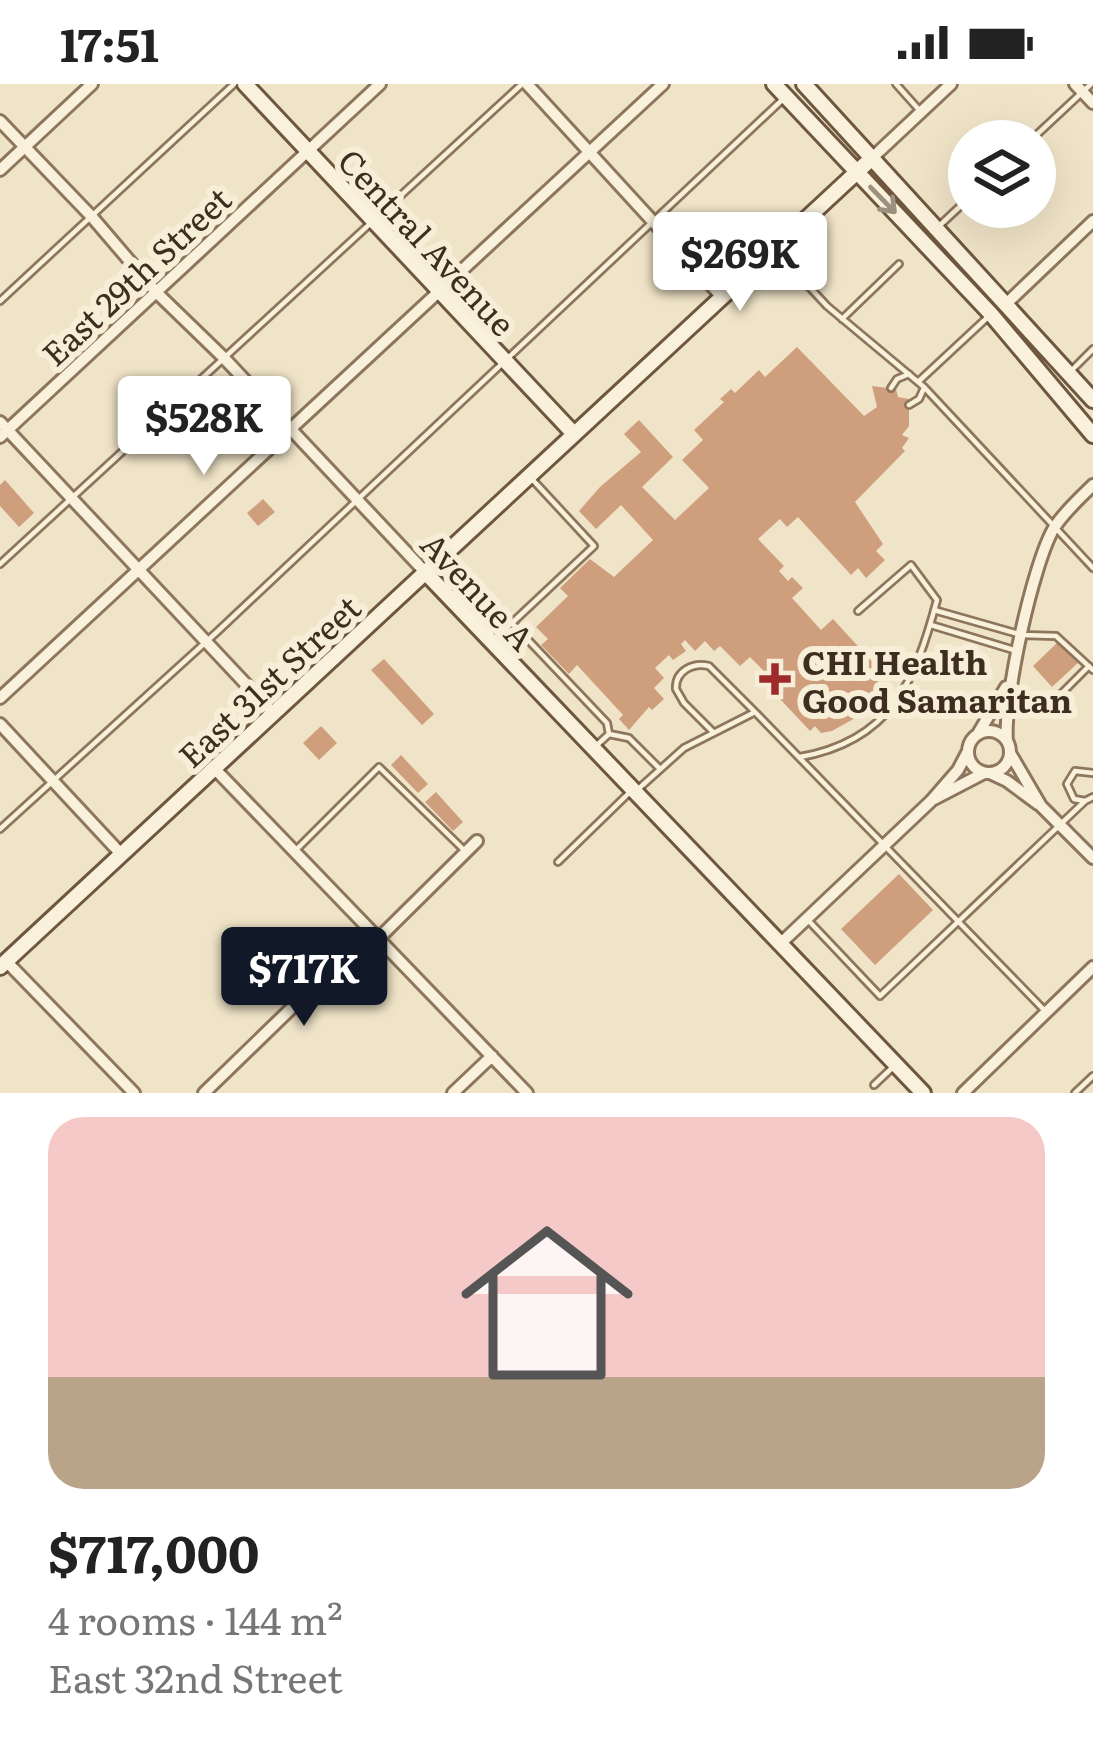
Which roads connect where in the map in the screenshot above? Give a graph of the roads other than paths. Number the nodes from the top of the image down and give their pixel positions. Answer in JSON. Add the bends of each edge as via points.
{"nodes":[{"id":1,"x":92,"y":84,"type":"edge"},
{"id":2,"x":234,"y":84,"type":"edge"},
{"id":3,"x":244,"y":84,"type":"edge"},
{"id":4,"x":380,"y":84,"type":"edge"},
{"id":5,"x":525,"y":84,"type":"edge"},
{"id":6,"x":663,"y":84,"type":"edge"},
{"id":7,"x":774,"y":84,"type":"edge"},
{"id":8,"x":801,"y":84,"type":"edge"},
{"id":9,"x":896,"y":84,"type":"edge"},
{"id":10,"x":952,"y":84,"type":"edge"},
{"id":11,"x":1083,"y":87,"type":"edge"},
{"id":12,"x":786,"y":96,"type":"junction"},
{"id":13,"x":1093,"y":103,"type":"edge"},
{"id":14,"x":921,"y":112,"type":"junction"},
{"id":15,"x":1051,"y":120,"type":"edge"},
{"id":16,"x":0,"y":121,"type":"edge"},
{"id":17,"x":26,"y":146,"type":"junction"},
{"id":18,"x":308,"y":152,"type":"junction"},
{"id":19,"x":589,"y":152,"type":"junction"},
{"id":20,"x":872,"y":158,"type":"junction"},
{"id":21,"x":0,"y":170,"type":"edge"},
{"id":22,"x":856,"y":172,"type":"junction"},
{"id":23,"x":92,"y":217,"type":"junction"},
{"id":24,"x":948,"y":218,"type":"edge"},
{"id":25,"x":373,"y":221,"type":"junction"},
{"id":26,"x":1093,"y":221,"type":"edge"},
{"id":27,"x":654,"y":223,"type":"junction"},
{"id":28,"x":937,"y":228,"type":"junction"},
{"id":29,"x":773,"y":249,"type":"junction"},
{"id":30,"x":898,"y":264,"type":"dead end"},
{"id":31,"x":157,"y":292,"type":"junction"},
{"id":32,"x":439,"y":292,"type":"junction"},
{"id":33,"x":722,"y":297,"type":"junction"},
{"id":34,"x":0,"y":302,"type":"edge"},
{"id":35,"x":1007,"y":303,"type":"junction"},
{"id":36,"x":991,"y":314,"type":"junction"},
{"id":37,"x":842,"y":319,"type":"junction"},
{"id":38,"x":1093,"y":350,"type":"edge"},
{"id":39,"x":224,"y":358,"type":"junction"},
{"id":40,"x":505,"y":362,"type":"junction"},
{"id":41,"x":1070,"y":372,"type":"junction"},
{"id":42,"x":909,"y":374,"type":"junction"},
{"id":43,"x":921,"y":385,"type":"junction"},
{"id":44,"x":891,"y":388,"type":"dead end"},
{"id":45,"x":1093,"y":400,"type":"edge"},
{"id":46,"x":909,"y":405,"type":"dead end"},
{"id":47,"x":291,"y":429,"type":"junction"},
{"id":48,"x":2,"y":430,"type":"edge"},
{"id":49,"x":574,"y":434,"type":"junction"},
{"id":50,"x":1093,"y":435,"type":"edge"},
{"id":51,"x":528,"y":476,"type":"junction"},
{"id":52,"x":1093,"y":485,"type":"edge"},
{"id":53,"x":72,"y":497,"type":"junction"},
{"id":54,"x":357,"y":500,"type":"junction"},
{"id":55,"x":1054,"y":527,"type":"junction"},
{"id":56,"x":0,"y":564,"type":"edge"},
{"id":57,"x":1093,"y":568,"type":"edge"},
{"id":58,"x":140,"y":569,"type":"junction"},
{"id":59,"x":424,"y":572,"type":"junction"},
{"id":60,"x":934,"y":610,"type":"junction"},
{"id":61,"x":859,"y":611,"type":"dead end"},
{"id":62,"x":512,"y":622,"type":"junction"},
{"id":63,"x":931,"y":625,"type":"junction"},
{"id":64,"x":1022,"y":635,"type":"junction"},
{"id":65,"x":206,"y":641,"type":"junction"},
{"id":66,"x":490,"y":642,"type":"junction"},
{"id":67,"x":1017,"y":651,"type":"junction"},
{"id":68,"x":1091,"y":668,"type":"edge"},
{"id":69,"x":1010,"y":678,"type":"junction"},
{"id":70,"x":0,"y":698,"type":"edge"},
{"id":71,"x":1048,"y":706,"type":"dead end"},
{"id":72,"x":755,"y":712,"type":"junction"},
{"id":73,"x":273,"y":713,"type":"junction"},
{"id":74,"x":0,"y":724,"type":"edge"},
{"id":75,"x":714,"y":733,"type":"junction"},
{"id":76,"x":609,"y":734,"type":"junction"},
{"id":77,"x":976,"y":736,"type":"junction"},
{"id":78,"x":1008,"y":747,"type":"junction"},
{"id":79,"x":592,"y":748,"type":"junction"},
{"id":80,"x":968,"y":751,"type":"junction"},
{"id":81,"x":800,"y":757,"type":"junction"},
{"id":82,"x":214,"y":768,"type":"junction"},
{"id":83,"x":660,"y":769,"type":"junction"},
{"id":84,"x":987,"y":773,"type":"junction"},
{"id":85,"x":1093,"y":773,"type":"edge"},
{"id":86,"x":53,"y":781,"type":"junction"},
{"id":87,"x":633,"y":791,"type":"junction"},
{"id":88,"x":1093,"y":797,"type":"edge"},
{"id":89,"x":932,"y":801,"type":"junction"},
{"id":90,"x":1085,"y":801,"type":"junction"},
{"id":91,"x":1041,"y":806,"type":"junction"},
{"id":92,"x":1060,"y":825,"type":"junction"},
{"id":93,"x":0,"y":830,"type":"edge"},
{"id":94,"x":477,"y":842,"type":"dead end"},
{"id":95,"x":884,"y":844,"type":"junction"},
{"id":96,"x":295,"y":851,"type":"junction"},
{"id":97,"x":466,"y":852,"type":"junction"},
{"id":98,"x":121,"y":854,"type":"junction"},
{"id":99,"x":1093,"y":858,"type":"edge"},
{"id":100,"x":558,"y":862,"type":"dead end"},
{"id":101,"x":807,"y":919,"type":"junction"},
{"id":102,"x":959,"y":922,"type":"junction"},
{"id":103,"x":375,"y":935,"type":"junction"},
{"id":104,"x":780,"y":944,"type":"junction"},
{"id":105,"x":3,"y":964,"type":"edge"},
{"id":106,"x":1093,"y":967,"type":"edge"},
{"id":107,"x":1046,"y":1012,"type":"junction"},
{"id":108,"x":492,"y":1056,"type":"junction"},
{"id":109,"x":896,"y":1064,"type":"junction"},
{"id":110,"x":1093,"y":1076,"type":"edge"},
{"id":111,"x":874,"y":1085,"type":"dead end"},
{"id":112,"x":971,"y":1090,"type":"edge"},
{"id":113,"x":134,"y":1093,"type":"edge"},
{"id":114,"x":204,"y":1093,"type":"edge"},
{"id":115,"x":453,"y":1093,"type":"edge"},
{"id":116,"x":527,"y":1093,"type":"edge"},
{"id":117,"x":923,"y":1093,"type":"edge"},
{"id":118,"x":1075,"y":1093,"type":"edge"}],
"edges":[{"from":1,"to":17,"type":"street"},
{"from":2,"to":23,"type":"lane"},
{"from":3,"to":18,"type":"street","name":"Central Avenue"},
{"from":4,"to":18,"type":"street","name":"East 29th Street"},
{"from":5,"to":19,"type":"street"},
{"from":5,"to":25,"type":"lane"},
{"from":6,"to":19,"type":"street"},
{"from":7,"to":12,"type":"street"},
{"from":8,"to":12,"type":"lane"},
{"from":8,"to":20,"type":"street"},
{"from":9,"to":14,"type":"lane"},
{"from":10,"to":14,"type":"street"},
{"from":11,"to":13,"type":"street"},
{"from":11,"to":15,"type":"lane"},
{"from":12,"to":22,"type":"street"},
{"from":12,"to":27,"type":"lane"},
{"from":14,"to":20,"type":"street"},
{"from":16,"to":17,"type":"street","name":"Avenue A"},
{"from":17,"to":21,"type":"street"},
{"from":17,"to":23,"type":"street","name":"Avenue A"},
{"from":18,"to":25,"type":"street","name":"Central Avenue"},
{"from":18,"to":31,"type":"street","name":"East 29th Street"},
{"from":19,"to":27,"type":"street"},
{"from":19,"to":32,"type":"street"},
{"from":20,"to":22,"type":"street","name":"East 31st Street"},
{"from":20,"to":28,"type":"street"},
{"from":22,"to":29,"type":"street","name":"East 31st Street"},
{"from":22,"to":36,"type":"street","one_way":true},
{"from":23,"to":31,"type":"street","name":"Avenue A"},
{"from":23,"to":34,"type":"lane"},
{"from":24,"to":28,"type":"lane"},
{"from":25,"to":32,"type":"street","name":"Central Avenue"},
{"from":25,"to":39,"type":"lane"},
{"from":26,"to":35,"type":"street"},
{"from":27,"to":33,"type":"street"},
{"from":27,"to":40,"type":"lane"},
{"from":28,"to":35,"type":"street"},
{"from":29,"to":33,"type":"street","name":"East 31st Street"},
{"from":29,"to":37,"type":"lane"},
{"from":30,"to":37,"type":"lane"},
{"from":31,"to":39,"type":"street","name":"Avenue A"},
{"from":31,"to":48,"type":"street","name":"East 29th Street"},
{"from":32,"to":40,"type":"street","name":"Central Avenue"},
{"from":32,"to":47,"type":"street"},
{"from":33,"to":49,"type":"street","name":"East 31st Street"},
{"from":35,"to":41,"type":"street"},
{"from":36,"to":43,"type":"lane"},
{"from":36,"to":50,"type":"street"},
{"from":37,"to":42,"type":"lane"},
{"from":38,"to":41,"type":"lane"},
{"from":39,"to":47,"type":"street","name":"Avenue A"},
{"from":39,"to":53,"type":"lane"},
{"from":40,"to":49,"type":"street","name":"Central Avenue"},
{"from":40,"to":54,"type":"lane"},
{"from":41,"to":45,"type":"street"},
{"from":42,"to":43,"type":"lane"},
{"from":42,"to":44,"type":"lane"},
{"from":43,"to":46,"type":"lane"},
{"from":43,"to":55,"type":"lane"},
{"from":47,"to":54,"type":"street","name":"Avenue A"},
{"from":47,"to":58,"type":"street"},
{"from":48,"to":53,"type":"street"},
{"from":49,"to":51,"type":"street","name":"East 31st Street"},
{"from":51,"to":59,"type":"street","name":"East 31st Street"},
{"from":51,"to":62,"type":"lane","via":[[594,546]]},
{"from":52,"to":55,"type":"street"},
{"from":53,"to":56,"type":"lane"},
{"from":53,"to":58,"type":"street"},
{"from":54,"to":59,"type":"street","name":"Avenue A"},
{"from":54,"to":65,"type":"lane"},
{"from":55,"to":57,"type":"lane"},
{"from":55,"to":64,"type":"street"},
{"from":58,"to":65,"type":"street"},
{"from":58,"to":70,"type":"street"},
{"from":59,"to":66,"type":"street","name":"Avenue A"},
{"from":59,"to":73,"type":"street","name":"East 31st Street"},
{"from":60,"to":61,"type":"lane","via":[[931,588],[911,565]]},
{"from":60,"to":63,"type":"lane"},
{"from":60,"to":64,"type":"lane"},
{"from":62,"to":66,"type":"lane"},
{"from":62,"to":76,"type":"lane"},
{"from":63,"to":67,"type":"lane"},
{"from":63,"to":81,"type":"lane","via":[[896,704],[856,741]]},
{"from":64,"to":67,"type":"street"},
{"from":64,"to":68,"type":"lane","via":[[1056,636]]},
{"from":65,"to":73,"type":"street"},
{"from":65,"to":86,"type":"lane"},
{"from":66,"to":79,"type":"street","name":"Avenue A"},
{"from":67,"to":69,"type":"street"},
{"from":68,"to":71,"type":"lane"},
{"from":69,"to":77,"type":"street"},
{"from":69,"to":78,"type":"street"},
{"from":72,"to":75,"type":"lane"},
{"from":72,"to":75,"type":"lane","via":[[709,666],[686,668],[676,689]]},
{"from":72,"to":81,"type":"lane"},
{"from":73,"to":82,"type":"street","name":"East 31st Street"},
{"from":74,"to":86,"type":"street"},
{"from":75,"to":83,"type":"lane"},
{"from":76,"to":79,"type":"lane"},
{"from":76,"to":83,"type":"lane","via":[[629,738]]},
{"from":77,"to":78,"type":"street","via":[[993,731]]},
{"from":77,"to":80,"type":"street"},
{"from":78,"to":84,"type":"street","via":[[1005,766]]},
{"from":78,"to":91,"type":"street"},
{"from":79,"to":87,"type":"street","name":"Avenue A"},
{"from":80,"to":84,"type":"street"},
{"from":80,"to":89,"type":"street"},
{"from":81,"to":95,"type":"lane"},
{"from":82,"to":96,"type":"street"},
{"from":82,"to":98,"type":"street","name":"East 31st Street"},
{"from":83,"to":87,"type":"lane"},
{"from":84,"to":89,"type":"street"},
{"from":84,"to":91,"type":"street"},
{"from":85,"to":90,"type":"lane","via":[[1080,770],[1069,779],[1070,795]]},
{"from":86,"to":93,"type":"lane"},
{"from":86,"to":98,"type":"street"},
{"from":87,"to":100,"type":"lane"},
{"from":87,"to":104,"type":"street","name":"Avenue A"},
{"from":88,"to":90,"type":"lane"},
{"from":89,"to":95,"type":"street"},
{"from":90,"to":92,"type":"lane"},
{"from":91,"to":92,"type":"street"},
{"from":92,"to":99,"type":"street"},
{"from":92,"to":102,"type":"lane"},
{"from":94,"to":97,"type":"street"},
{"from":95,"to":101,"type":"street"},
{"from":95,"to":102,"type":"lane"},
{"from":96,"to":97,"type":"lane","via":[[379,766]]},
{"from":96,"to":103,"type":"street"},
{"from":97,"to":103,"type":"street"},
{"from":98,"to":105,"type":"street","name":"East 31st Street"},
{"from":101,"to":102,"type":"lane","via":[[880,996]]},
{"from":101,"to":104,"type":"street"},
{"from":102,"to":107,"type":"lane"},
{"from":103,"to":108,"type":"street"},
{"from":103,"to":114,"type":"street"},
{"from":104,"to":109,"type":"street","name":"Avenue A"},
{"from":105,"to":113,"type":"street"},
{"from":106,"to":107,"type":"street"},
{"from":107,"to":112,"type":"street"},
{"from":108,"to":115,"type":"street"},
{"from":108,"to":116,"type":"street"},
{"from":109,"to":111,"type":"lane"},
{"from":109,"to":117,"type":"street","name":"Avenue A"},
{"from":110,"to":118,"type":"lane"}]}
